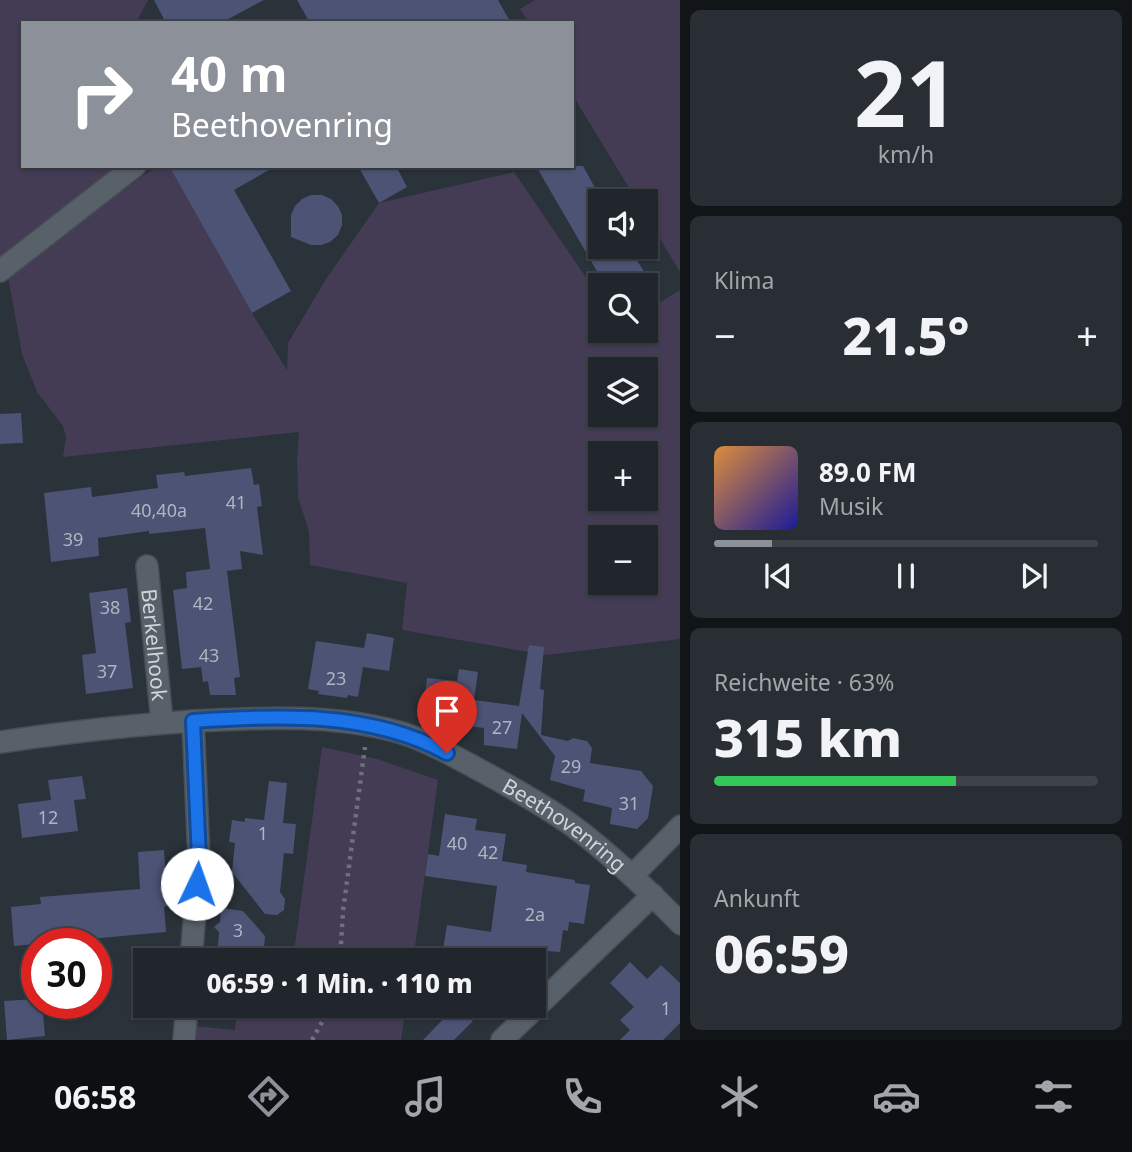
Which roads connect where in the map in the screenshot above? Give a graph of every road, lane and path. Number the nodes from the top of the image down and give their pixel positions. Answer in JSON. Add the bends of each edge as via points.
{"nodes":[{"id":1,"x":132,"y":168,"type":"edge"},
{"id":2,"x":0,"y":271,"type":"edge"},
{"id":3,"x":147,"y":566,"type":"dead end"},
{"id":4,"x":193,"y":721,"type":"junction"},
{"id":5,"x":162,"y":723,"type":"junction"},
{"id":6,"x":368,"y":725,"type":"junction"},
{"id":7,"x":0,"y":742,"type":"edge"},
{"id":8,"x":680,"y":827,"type":"edge"},
{"id":9,"x":632,"y":876,"type":"junction"},
{"id":10,"x":653,"y":895,"type":"junction"},
{"id":11,"x":680,"y":923,"type":"edge"},
{"id":12,"x":192,"y":948,"type":"edge"},
{"id":13,"x":341,"y":948,"type":"edge"},
{"id":14,"x":186,"y":1018,"type":"edge"},
{"id":15,"x":324,"y":1018,"type":"edge"},
{"id":16,"x":184,"y":1040,"type":"edge"},
{"id":17,"x":312,"y":1040,"type":"edge"},
{"id":18,"x":502,"y":1040,"type":"edge"}],
"edges":[{"from":1,"to":2,"type":"street"},
{"from":3,"to":5,"type":"street","name":"Berkelhook"},
{"from":4,"to":5,"type":"street","name":"Beethovenring"},
{"from":4,"to":6,"type":"street","name":"Beethovenring","via":[[324,719]]},
{"from":4,"to":12,"type":"street","via":[[199,859]]},
{"from":5,"to":7,"type":"street","name":"Beethovenring"},
{"from":6,"to":9,"type":"street","name":"Beethovenring","via":[[427,742],[508,785],[570,824]]},
{"from":6,"to":13,"type":"path"},
{"from":8,"to":9,"type":"street","name":"Beethovenring"},
{"from":9,"to":10,"type":"street","name":"Beethovenring"},
{"from":10,"to":11,"type":"street","name":"Beethovenring"},
{"from":10,"to":18,"type":"street"},
{"from":14,"to":16,"type":"street"},
{"from":15,"to":17,"type":"path"}]}
